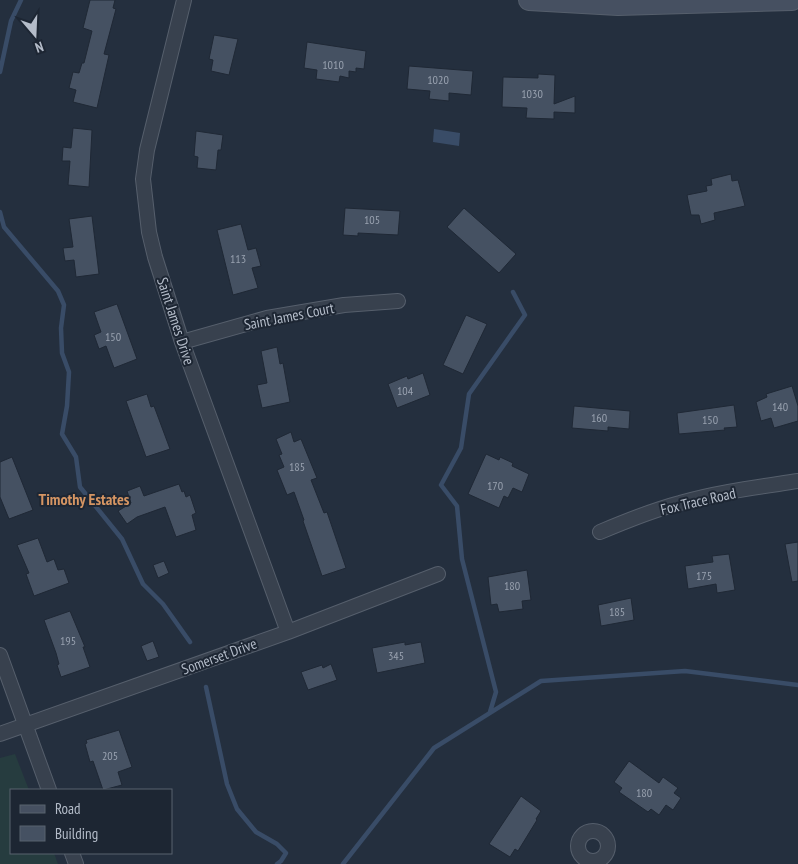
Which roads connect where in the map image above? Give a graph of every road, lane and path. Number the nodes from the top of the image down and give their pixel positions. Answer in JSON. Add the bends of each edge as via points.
{"nodes":[{"id":1,"x":184,"y":0,"type":"edge"},
{"id":2,"x":529,"y":0,"type":"edge"},
{"id":3,"x":792,"y":0,"type":"edge"},
{"id":4,"x":398,"y":301,"type":"dead end"},
{"id":5,"x":182,"y":342,"type":"junction"},
{"id":6,"x":798,"y":481,"type":"edge"},
{"id":7,"x":600,"y":532,"type":"dead end"},
{"id":8,"x":438,"y":574,"type":"dead end"},
{"id":9,"x":288,"y":632,"type":"junction"},
{"id":10,"x":0,"y":655,"type":"edge"},
{"id":11,"x":26,"y":725,"type":"junction"},
{"id":12,"x":0,"y":734,"type":"edge"},
{"id":13,"x":49,"y":789,"type":"edge"}],
"edges":[{"from":1,"to":5,"type":"street","name":"Saint James Drive","via":[[151,127],[143,178],[153,248]]},
{"from":2,"to":3,"type":"main road","via":[[618,5]]},
{"from":4,"to":5,"type":"street","name":"Saint James Court","via":[[344,305],[267,318]]},
{"from":5,"to":9,"type":"street","name":"Saint James Drive"},
{"from":6,"to":7,"type":"street","name":"Fox Trace Road","via":[[681,502]]},
{"from":8,"to":9,"type":"street","name":"Somerset Drive"},
{"from":9,"to":11,"type":"street","name":"Somerset Drive"},
{"from":10,"to":11,"type":"street"},
{"from":11,"to":12,"type":"street","name":"Somerset Drive"},
{"from":11,"to":13,"type":"street"}]}
